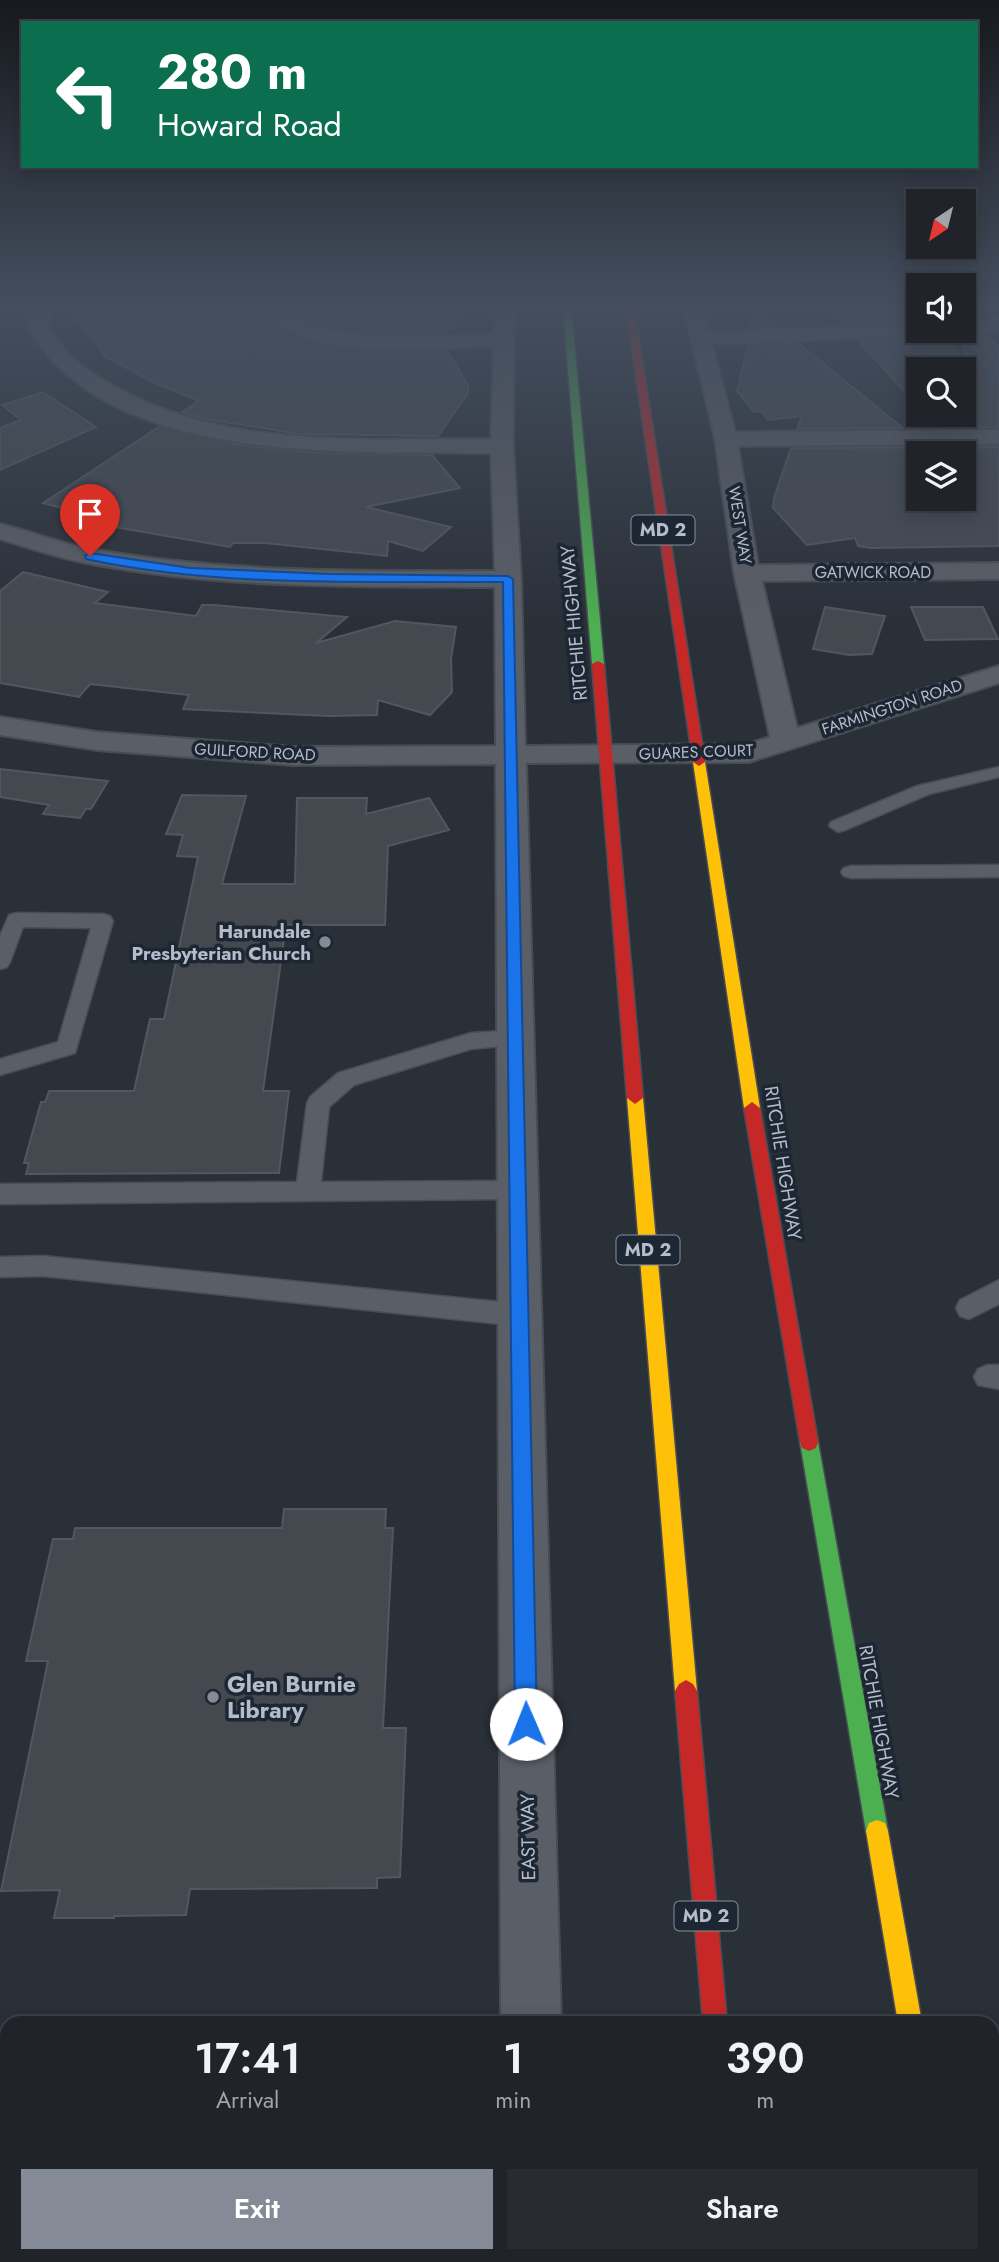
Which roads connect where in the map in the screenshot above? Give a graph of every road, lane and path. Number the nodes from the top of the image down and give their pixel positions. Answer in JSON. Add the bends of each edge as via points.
{"nodes":[{"id":1,"x":155,"y":414,"type":"edge"},
{"id":2,"x":503,"y":414,"type":"edge"},
{"id":3,"x":576,"y":414,"type":"edge"},
{"id":4,"x":646,"y":414,"type":"edge"},
{"id":5,"x":720,"y":414,"type":"edge"},
{"id":6,"x":999,"y":437,"type":"edge"},
{"id":7,"x":726,"y":439,"type":"junction"},
{"id":8,"x":502,"y":446,"type":"junction"},
{"id":9,"x":0,"y":531,"type":"edge"},
{"id":10,"x":999,"y":571,"type":"edge"},
{"id":11,"x":747,"y":573,"type":"junction"},
{"id":12,"x":508,"y":579,"type":"junction"},
{"id":13,"x":999,"y":674,"type":"edge"},
{"id":14,"x":0,"y":726,"type":"edge"},
{"id":15,"x":786,"y":742,"type":"junction"},
{"id":16,"x":696,"y":753,"type":"junction"},
{"id":17,"x":606,"y":754,"type":"junction"},
{"id":18,"x":511,"y":755,"type":"junction"},
{"id":19,"x":999,"y":772,"type":"edge"},
{"id":20,"x":838,"y":826,"type":"dead end"},
{"id":21,"x":999,"y":871,"type":"edge"},
{"id":22,"x":851,"y":872,"type":"dead end"},
{"id":23,"x":0,"y":962,"type":"edge"},
{"id":24,"x":516,"y":1038,"type":"junction"},
{"id":25,"x":0,"y":1067,"type":"edge"},
{"id":26,"x":518,"y":1190,"type":"junction"},
{"id":27,"x":309,"y":1192,"type":"junction"},
{"id":28,"x":0,"y":1194,"type":"edge"},
{"id":29,"x":0,"y":1267,"type":"edge"},
{"id":30,"x":999,"y":1292,"type":"edge"},
{"id":31,"x":969,"y":1308,"type":"dead end"},
{"id":32,"x":520,"y":1315,"type":"junction"},
{"id":33,"x":531,"y":2016,"type":"edge"},
{"id":34,"x":714,"y":2016,"type":"edge"},
{"id":35,"x":909,"y":2016,"type":"edge"}],
"edges":[{"from":1,"to":8,"type":"street","via":[[241,438],[305,444]]},
{"from":2,"to":8,"type":"street","name":"EAST WAY"},
{"from":3,"to":17,"type":"main road","name":"RITCHIE HIGHWAY","number":"MD 2"},
{"from":4,"to":16,"type":"main road","name":"RITCHIE HIGHWAY","number":"MD 2"},
{"from":5,"to":7,"type":"street","name":"WEST WAY"},
{"from":6,"to":7,"type":"street"},
{"from":7,"to":11,"type":"street","name":"WEST WAY"},
{"from":8,"to":12,"type":"street","name":"EAST WAY"},
{"from":9,"to":12,"type":"street","via":[[90,556],[190,571],[328,578]]},
{"from":10,"to":11,"type":"street","name":"GATWICK ROAD"},
{"from":11,"to":15,"type":"street","name":"WEST WAY"},
{"from":12,"to":18,"type":"street","name":"EAST WAY"},
{"from":13,"to":15,"type":"street","name":"FARMINGTON ROAD"},
{"from":14,"to":18,"type":"street","name":"GUILFORD ROAD","via":[[97,741],[294,756]]},
{"from":15,"to":16,"type":"street","name":"GUARES COURT","via":[[749,753]]},
{"from":16,"to":17,"type":"street","name":"GUARES COURT"},
{"from":16,"to":35,"type":"main road","name":"RITCHIE HIGHWAY","number":"MD 2","via":[[768,1205]]},
{"from":17,"to":18,"type":"street","name":"GUILFORD ROAD"},
{"from":17,"to":34,"type":"main road","name":"RITCHIE HIGHWAY","number":"MD 2"},
{"from":18,"to":24,"type":"street","name":"EAST WAY"},
{"from":19,"to":20,"type":"lane","via":[[923,790]]},
{"from":21,"to":22,"type":"lane"},
{"from":23,"to":25,"type":"lane","via":[[16,920],[103,921],[68,1047]]},
{"from":24,"to":26,"type":"street","name":"EAST WAY"},
{"from":24,"to":27,"type":"lane","via":[[471,1041],[346,1079],[318,1103]]},
{"from":26,"to":27,"type":"lane"},
{"from":26,"to":32,"type":"street","name":"EAST WAY"},
{"from":27,"to":28,"type":"lane"},
{"from":29,"to":32,"type":"lane","via":[[43,1266]]},
{"from":30,"to":31,"type":"lane"},
{"from":32,"to":33,"type":"street","name":"EAST WAY"}]}
